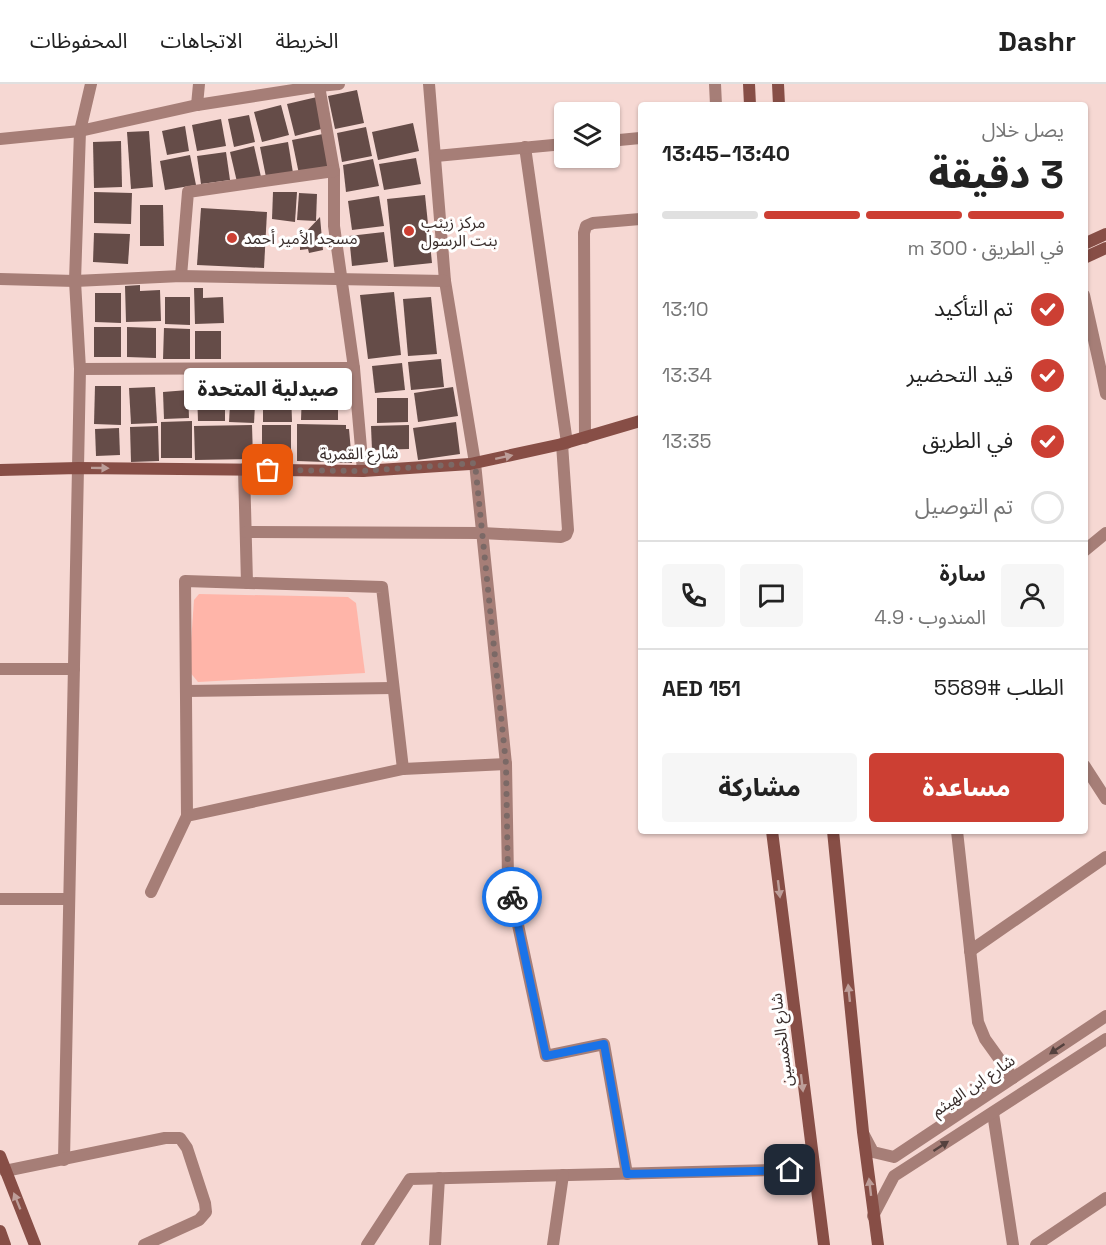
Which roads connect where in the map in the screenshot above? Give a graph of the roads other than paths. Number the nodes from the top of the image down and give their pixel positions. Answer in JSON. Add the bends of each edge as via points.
{"nodes":[{"id":1,"x":91,"y":84,"type":"edge"},
{"id":2,"x":199,"y":84,"type":"edge"},
{"id":3,"x":339,"y":84,"type":"edge"},
{"id":4,"x":429,"y":84,"type":"edge"},
{"id":5,"x":715,"y":84,"type":"edge"},
{"id":6,"x":749,"y":84,"type":"edge"},
{"id":7,"x":778,"y":84,"type":"edge"},
{"id":8,"x":319,"y":86,"type":"junction"},
{"id":9,"x":278,"y":88,"type":"edge"},
{"id":10,"x":716,"y":102,"type":"edge"},
{"id":11,"x":750,"y":102,"type":"edge"},
{"id":12,"x":779,"y":102,"type":"edge"},
{"id":13,"x":197,"y":105,"type":"junction"},
{"id":14,"x":80,"y":131,"type":"junction"},
{"id":15,"x":638,"y":138,"type":"edge"},
{"id":16,"x":0,"y":139,"type":"edge"},
{"id":17,"x":620,"y":140,"type":"edge"},
{"id":18,"x":554,"y":145,"type":"edge"},
{"id":19,"x":525,"y":147,"type":"junction"},
{"id":20,"x":436,"y":156,"type":"junction"},
{"id":21,"x":334,"y":171,"type":"junction"},
{"id":22,"x":638,"y":219,"type":"edge"},
{"id":23,"x":1106,"y":234,"type":"edge"},
{"id":24,"x":1088,"y":242,"type":"edge"},
{"id":25,"x":1106,"y":248,"type":"edge"},
{"id":26,"x":1088,"y":256,"type":"edge"},
{"id":27,"x":181,"y":276,"type":"junction"},
{"id":28,"x":0,"y":279,"type":"edge"},
{"id":29,"x":342,"y":279,"type":"junction"},
{"id":30,"x":75,"y":281,"type":"junction"},
{"id":31,"x":445,"y":281,"type":"junction"},
{"id":32,"x":1088,"y":313,"type":"edge"},
{"id":33,"x":354,"y":368,"type":"junction"},
{"id":34,"x":80,"y":369,"type":"junction"},
{"id":35,"x":1106,"y":394,"type":"edge"},
{"id":36,"x":638,"y":422,"type":"edge"},
{"id":37,"x":585,"y":438,"type":"junction"},
{"id":38,"x":564,"y":444,"type":"junction"},
{"id":39,"x":475,"y":463,"type":"junction"},
{"id":40,"x":78,"y":468,"type":"junction"},
{"id":41,"x":0,"y":470,"type":"edge"},
{"id":42,"x":244,"y":470,"type":"junction"},
{"id":43,"x":363,"y":471,"type":"junction"},
{"id":44,"x":246,"y":532,"type":"junction"},
{"id":45,"x":482,"y":533,"type":"junction"},
{"id":46,"x":1106,"y":533,"type":"edge"},
{"id":47,"x":1088,"y":548,"type":"edge"},
{"id":48,"x":247,"y":583,"type":"junction"},
{"id":49,"x":0,"y":669,"type":"edge"},
{"id":50,"x":74,"y":669,"type":"junction"},
{"id":51,"x":393,"y":688,"type":"junction"},
{"id":52,"x":186,"y":691,"type":"junction"},
{"id":53,"x":506,"y":764,"type":"junction"},
{"id":54,"x":403,"y":769,"type":"junction"},
{"id":55,"x":1088,"y":771,"type":"edge"},
{"id":56,"x":1106,"y":799,"type":"edge"},
{"id":57,"x":187,"y":816,"type":"junction"},
{"id":58,"x":772,"y":834,"type":"edge"},
{"id":59,"x":833,"y":834,"type":"edge"},
{"id":60,"x":957,"y":834,"type":"edge"},
{"id":61,"x":1106,"y":857,"type":"edge"},
{"id":62,"x":150,"y":892,"type":"dead end"},
{"id":63,"x":0,"y":899,"type":"edge"},
{"id":64,"x":69,"y":899,"type":"junction"},
{"id":65,"x":970,"y":951,"type":"junction"},
{"id":66,"x":1106,"y":1016,"type":"edge"},
{"id":67,"x":1106,"y":1039,"type":"edge"},
{"id":68,"x":1013,"y":1078,"type":"junction"},
{"id":69,"x":993,"y":1113,"type":"junction"},
{"id":70,"x":863,"y":1132,"type":"junction"},
{"id":71,"x":0,"y":1156,"type":"edge"},
{"id":72,"x":64,"y":1160,"type":"junction"},
{"id":73,"x":813,"y":1169,"type":"junction"},
{"id":74,"x":5,"y":1172,"type":"junction"},
{"id":75,"x":627,"y":1174,"type":"junction"},
{"id":76,"x":563,"y":1175,"type":"junction"},
{"id":77,"x":439,"y":1178,"type":"junction"},
{"id":78,"x":1106,"y":1198,"type":"edge"},
{"id":79,"x":873,"y":1216,"type":"junction"},
{"id":80,"x":0,"y":1231,"type":"edge"},
{"id":81,"x":148,"y":1244,"type":"edge"},
{"id":82,"x":5,"y":1245,"type":"edge"},
{"id":83,"x":35,"y":1245,"type":"edge"},
{"id":84,"x":367,"y":1245,"type":"edge"},
{"id":85,"x":435,"y":1245,"type":"edge"},
{"id":86,"x":553,"y":1245,"type":"edge"},
{"id":87,"x":824,"y":1245,"type":"edge"},
{"id":88,"x":878,"y":1245,"type":"edge"},
{"id":89,"x":1013,"y":1245,"type":"edge"},
{"id":90,"x":1036,"y":1245,"type":"edge"}],
"edges":[{"from":1,"to":14,"type":"street"},
{"from":2,"to":13,"type":"street"},
{"from":3,"to":8,"type":"street"},
{"from":4,"to":20,"type":"street"},
{"from":5,"to":10,"type":"street"},
{"from":6,"to":11,"type":"street"},
{"from":7,"to":12,"type":"street"},
{"from":8,"to":9,"type":"street"},
{"from":8,"to":21,"type":"street"},
{"from":9,"to":13,"type":"street"},
{"from":13,"to":14,"type":"street"},
{"from":14,"to":16,"type":"street"},
{"from":14,"to":30,"type":"street"},
{"from":15,"to":17,"type":"street"},
{"from":18,"to":19,"type":"street"},
{"from":19,"to":20,"type":"street"},
{"from":19,"to":38,"type":"street"},
{"from":20,"to":31,"type":"street"},
{"from":21,"to":27,"type":"street","via":[[188,192]]},
{"from":21,"to":29,"type":"street","via":[[334,226]]},
{"from":22,"to":37,"type":"street","via":[[593,223],[586,226],[584,233]]},
{"from":23,"to":24,"type":"street"},
{"from":25,"to":26,"type":"street"},
{"from":27,"to":29,"type":"street"},
{"from":27,"to":30,"type":"street"},
{"from":28,"to":30,"type":"street"},
{"from":29,"to":31,"type":"street"},
{"from":29,"to":33,"type":"street"},
{"from":30,"to":34,"type":"street"},
{"from":31,"to":39,"type":"street"},
{"from":32,"to":35,"type":"street"},
{"from":33,"to":34,"type":"street"},
{"from":33,"to":43,"type":"street"},
{"from":34,"to":40,"type":"street"},
{"from":36,"to":37,"type":"street","name":"شارع القمرية"},
{"from":37,"to":38,"type":"street","name":"شارع القمرية"},
{"from":39,"to":38,"type":"street","name":"شارع القمرية","one_way":true},
{"from":38,"to":45,"type":"street","via":[[566,535]]},
{"from":39,"to":43,"type":"street","name":"شارع القمرية"},
{"from":39,"to":45,"type":"street"},
{"from":40,"to":41,"type":"street","name":"شارع القمرية"},
{"from":40,"to":42,"type":"street","name":"شارع القمرية","one_way":true},
{"from":40,"to":50,"type":"street"},
{"from":42,"to":43,"type":"street","name":"شارع القمرية"},
{"from":42,"to":44,"type":"street"},
{"from":44,"to":45,"type":"street"},
{"from":44,"to":48,"type":"street"},
{"from":45,"to":53,"type":"street"},
{"from":46,"to":47,"type":"street"},
{"from":48,"to":51,"type":"street","via":[[382,587]]},
{"from":48,"to":52,"type":"street","via":[[185,581]]},
{"from":49,"to":50,"type":"street"},
{"from":50,"to":64,"type":"street"},
{"from":51,"to":52,"type":"street"},
{"from":51,"to":54,"type":"street"},
{"from":52,"to":57,"type":"street"},
{"from":53,"to":54,"type":"street"},
{"from":53,"to":75,"type":"street","via":[[508,878],[546,1056],[604,1044]]},
{"from":54,"to":57,"type":"street"},
{"from":55,"to":56,"type":"street"},
{"from":57,"to":62,"type":"street"},
{"from":58,"to":73,"type":"street","name":"شارع الخمسين","one_way":true},
{"from":70,"to":59,"type":"street","one_way":true},
{"from":60,"to":65,"type":"street"},
{"from":61,"to":65,"type":"street"},
{"from":63,"to":64,"type":"street"},
{"from":64,"to":72,"type":"street"},
{"from":65,"to":68,"type":"street","via":[[978,1022]]},
{"from":66,"to":68,"type":"street","name":"شارع ابن الهيثم","one_way":true},
{"from":67,"to":69,"type":"street","name":"شارع ابن الهيثم"},
{"from":68,"to":70,"type":"street","name":"شارع ابن الهيثم","via":[[894,1157],[873,1152]]},
{"from":79,"to":69,"type":"street","name":"شارع ابن الهيثم","one_way":true,"via":[[894,1176]]},
{"from":69,"to":89,"type":"street"},
{"from":79,"to":70,"type":"street","one_way":true},
{"from":71,"to":74,"type":"street"},
{"from":72,"to":74,"type":"street"},
{"from":72,"to":81,"type":"street","via":[[180,1138],[187,1148],[206,1212],[200,1220]]},
{"from":73,"to":75,"type":"street"},
{"from":73,"to":87,"type":"street","name":"شارع الخمسين"},
{"from":83,"to":74,"type":"street","one_way":true},
{"from":75,"to":76,"type":"street"},
{"from":76,"to":77,"type":"street"},
{"from":76,"to":86,"type":"street"},
{"from":77,"to":84,"type":"street","via":[[410,1179]]},
{"from":77,"to":85,"type":"street"},
{"from":78,"to":90,"type":"street"},
{"from":79,"to":88,"type":"street"},
{"from":80,"to":82,"type":"street"}]}
